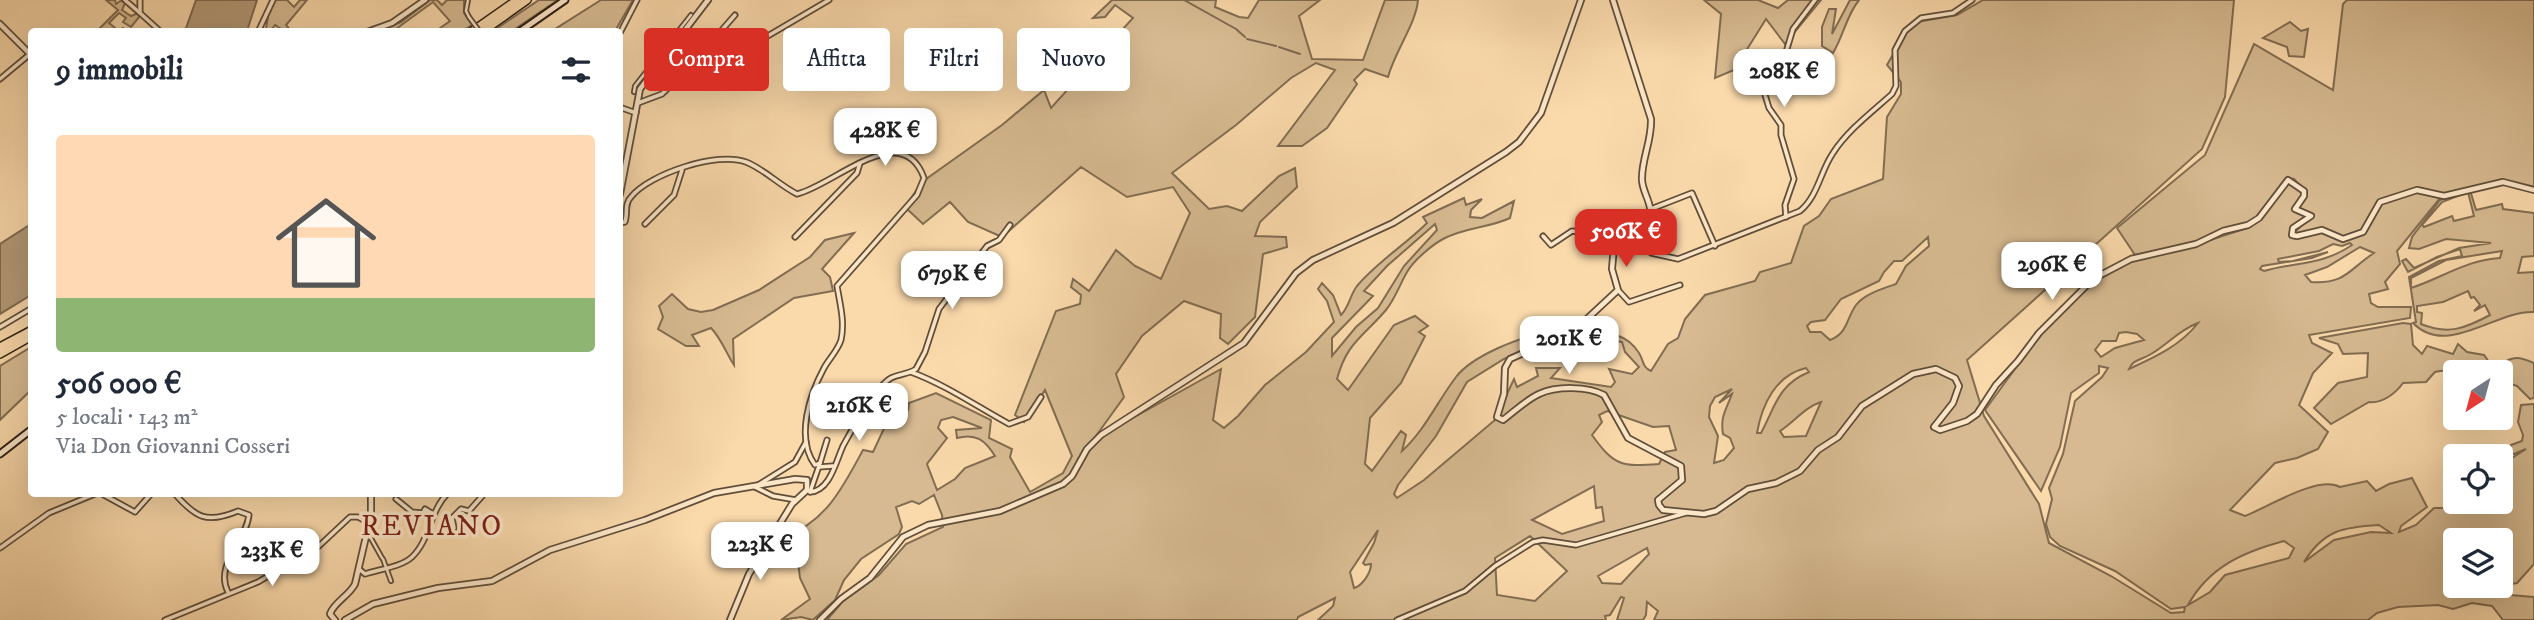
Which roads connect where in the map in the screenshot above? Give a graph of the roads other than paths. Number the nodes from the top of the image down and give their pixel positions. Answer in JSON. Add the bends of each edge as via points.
{"nodes":[{"id":1,"x":125,"y":0,"type":"edge"},
{"id":2,"x":140,"y":0,"type":"edge"},
{"id":3,"x":273,"y":0,"type":"edge"},
{"id":4,"x":468,"y":0,"type":"edge"},
{"id":5,"x":517,"y":0,"type":"edge"},
{"id":6,"x":527,"y":0,"type":"edge"},
{"id":7,"x":565,"y":0,"type":"edge"},
{"id":8,"x":637,"y":0,"type":"edge"},
{"id":9,"x":708,"y":0,"type":"edge"},
{"id":10,"x":829,"y":0,"type":"edge"},
{"id":11,"x":1581,"y":0,"type":"edge"},
{"id":12,"x":1613,"y":0,"type":"edge"},
{"id":13,"x":1815,"y":0,"type":"edge"},
{"id":14,"x":1972,"y":0,"type":"edge"},
{"id":15,"x":422,"y":1,"type":"edge"},
{"id":16,"x":135,"y":8,"type":"junction"},
{"id":17,"x":140,"y":13,"type":"junction"},
{"id":18,"x":691,"y":15,"type":"dead end"},
{"id":19,"x":735,"y":15,"type":"dead end"},
{"id":20,"x":0,"y":24,"type":"edge"},
{"id":21,"x":152,"y":28,"type":"edge"},
{"id":22,"x":260,"y":28,"type":"edge"},
{"id":23,"x":378,"y":28,"type":"edge"},
{"id":24,"x":477,"y":28,"type":"edge"},
{"id":25,"x":478,"y":28,"type":"edge"},
{"id":26,"x":487,"y":28,"type":"edge"},
{"id":27,"x":525,"y":28,"type":"edge"},
{"id":28,"x":623,"y":28,"type":"edge"},
{"id":29,"x":723,"y":28,"type":"edge"},
{"id":30,"x":769,"y":36,"type":"edge"},
{"id":31,"x":28,"y":52,"type":"edge"},
{"id":32,"x":28,"y":57,"type":"edge"},
{"id":33,"x":0,"y":79,"type":"edge"},
{"id":34,"x":665,"y":91,"type":"edge"},
{"id":35,"x":634,"y":92,"type":"dead end"},
{"id":36,"x":638,"y":103,"type":"junction"},
{"id":37,"x":623,"y":108,"type":"edge"},
{"id":38,"x":636,"y":113,"type":"junction"},
{"id":39,"x":860,"y":163,"type":"junction"},
{"id":40,"x":683,"y":169,"type":"junction"},
{"id":41,"x":623,"y":179,"type":"edge"},
{"id":42,"x":2534,"y":190,"type":"edge"},
{"id":43,"x":1651,"y":209,"type":"junction"},
{"id":44,"x":1786,"y":217,"type":"junction"},
{"id":45,"x":1614,"y":219,"type":"dead end"},
{"id":46,"x":623,"y":222,"type":"edge"},
{"id":47,"x":645,"y":224,"type":"dead end"},
{"id":48,"x":1010,"y":225,"type":"dead end"},
{"id":49,"x":1643,"y":227,"type":"junction"},
{"id":50,"x":1543,"y":236,"type":"dead end"},
{"id":51,"x":795,"y":237,"type":"dead end"},
{"id":52,"x":1617,"y":242,"type":"junction"},
{"id":53,"x":1715,"y":246,"type":"junction"},
{"id":54,"x":1680,"y":285,"type":"dead end"},
{"id":55,"x":1618,"y":289,"type":"junction"},
{"id":56,"x":28,"y":310,"type":"edge"},
{"id":57,"x":0,"y":327,"type":"edge"},
{"id":58,"x":28,"y":332,"type":"edge"},
{"id":59,"x":28,"y":339,"type":"edge"},
{"id":60,"x":0,"y":347,"type":"edge"},
{"id":61,"x":0,"y":354,"type":"edge"},
{"id":62,"x":911,"y":372,"type":"junction"},
{"id":63,"x":1041,"y":397,"type":"dead end"},
{"id":64,"x":28,"y":432,"type":"edge"},
{"id":65,"x":827,"y":440,"type":"dead end"},
{"id":66,"x":806,"y":443,"type":"junction"},
{"id":67,"x":0,"y":454,"type":"edge"},
{"id":68,"x":819,"y":465,"type":"junction"},
{"id":69,"x":833,"y":466,"type":"junction"},
{"id":70,"x":755,"y":486,"type":"junction"},
{"id":71,"x":808,"y":491,"type":"junction"},
{"id":72,"x":88,"y":497,"type":"edge"},
{"id":73,"x":108,"y":497,"type":"edge"},
{"id":74,"x":148,"y":497,"type":"edge"},
{"id":75,"x":178,"y":497,"type":"edge"},
{"id":76,"x":371,"y":497,"type":"edge"},
{"id":77,"x":445,"y":497,"type":"edge"},
{"id":78,"x":481,"y":497,"type":"edge"},
{"id":79,"x":396,"y":499,"type":"dead end"},
{"id":80,"x":796,"y":500,"type":"junction"},
{"id":81,"x":1690,"y":511,"type":"junction"},
{"id":82,"x":433,"y":513,"type":"junction"},
{"id":83,"x":369,"y":523,"type":"junction"},
{"id":84,"x":454,"y":528,"type":"dead end"},
{"id":85,"x":368,"y":532,"type":"junction"},
{"id":86,"x":0,"y":548,"type":"edge"},
{"id":87,"x":388,"y":567,"type":"junction"},
{"id":88,"x":359,"y":569,"type":"junction"},
{"id":89,"x":391,"y":580,"type":"dead end"},
{"id":90,"x":229,"y":592,"type":"junction"},
{"id":91,"x":165,"y":620,"type":"edge"},
{"id":92,"x":335,"y":620,"type":"edge"},
{"id":93,"x":345,"y":620,"type":"edge"},
{"id":94,"x":730,"y":620,"type":"edge"},
{"id":95,"x":820,"y":620,"type":"edge"},
{"id":96,"x":1397,"y":620,"type":"edge"}],
"edges":[{"from":1,"to":16,"type":"street"},
{"from":2,"to":16,"type":"street"},
{"from":2,"to":17,"type":"street"},
{"from":3,"to":22,"type":"street"},
{"from":4,"to":25,"type":"street","bridge":true,"via":[[466,11]]},
{"from":5,"to":24,"type":"highway"},
{"from":6,"to":26,"type":"highway"},
{"from":7,"to":27,"type":"main road"},
{"from":8,"to":28,"type":"street"},
{"from":9,"to":36,"type":"street","via":[[644,82]]},
{"from":10,"to":30,"type":"street"},
{"from":11,"to":95,"type":"street","via":[[1541,113],[1519,142],[1393,223],[1313,260],[1290,281],[1244,343],[1101,435],[1067,482],[1000,511],[914,530],[870,578]]},
{"from":12,"to":43,"type":"street","via":[[1651,119],[1642,177]]},
{"from":13,"to":44,"type":"street","via":[[1794,29],[1765,95],[1781,125],[1794,178]]},
{"from":14,"to":44,"type":"street","via":[[1953,13],[1921,18],[1905,31],[1895,50],[1892,94],[1839,144],[1807,205]]},
{"from":15,"to":23,"type":"street"},
{"from":16,"to":17,"type":"street"},
{"from":17,"to":21,"type":"street"},
{"from":18,"to":35,"type":"street"},
{"from":19,"to":29,"type":"street"},
{"from":20,"to":31,"type":"street"},
{"from":32,"to":33,"type":"street"},
{"from":34,"to":36,"type":"street"},
{"from":36,"to":38,"type":"street"},
{"from":37,"to":38,"type":"street"},
{"from":38,"to":41,"type":"street"},
{"from":39,"to":40,"type":"street","via":[[797,194],[739,160]]},
{"from":39,"to":51,"type":"street","via":[[857,173]]},
{"from":39,"to":66,"type":"street","via":[[903,152],[923,175],[922,186],[837,286],[840,341],[817,383],[805,427]]},
{"from":40,"to":46,"type":"street","via":[[654,178],[631,196]]},
{"from":40,"to":47,"type":"street","via":[[674,195]]},
{"from":42,"to":81,"type":"street","via":[[2503,182],[2444,196],[2417,190],[2380,202],[2363,232],[2343,239],[2322,230],[2291,235],[2311,216],[2295,209],[2304,191],[2288,180],[2253,223],[2196,244],[2132,259],[2093,279],[2039,333],[1983,407],[1967,421],[1940,430],[1934,427],[1953,403],[1959,386],[1946,373],[1924,370],[1862,406],[1838,437],[1818,450],[1800,471],[1748,489],[1716,511]]},
{"from":43,"to":49,"type":"street"},
{"from":43,"to":53,"type":"street","via":[[1692,193]]},
{"from":44,"to":53,"type":"street"},
{"from":45,"to":52,"type":"street"},
{"from":48,"to":62,"type":"street","via":[[947,295],[922,362]]},
{"from":49,"to":52,"type":"street"},
{"from":49,"to":53,"type":"street","via":[[1651,253],[1661,257],[1678,259]]},
{"from":50,"to":52,"type":"street","via":[[1550,245],[1572,232],[1613,237]]},
{"from":52,"to":55,"type":"street","via":[[1612,269]]},
{"from":54,"to":55,"type":"street","via":[[1629,302]]},
{"from":55,"to":81,"type":"street","via":[[1574,330],[1510,359],[1503,373],[1504,394],[1497,417],[1503,420],[1546,391],[1598,392],[1628,438],[1681,466],[1682,481],[1660,496],[1660,507],[1671,512]]},
{"from":56,"to":57,"type":"street"},
{"from":58,"to":60,"type":"highway"},
{"from":59,"to":61,"type":"highway"},
{"from":62,"to":63,"type":"street","via":[[947,387],[1009,424],[1028,417]]},
{"from":62,"to":69,"type":"street","via":[[892,377],[880,387]]},
{"from":64,"to":67,"type":"main road"},
{"from":65,"to":68,"type":"street"},
{"from":66,"to":68,"type":"street","via":[[813,463]]},
{"from":66,"to":70,"type":"street","via":[[795,462]]},
{"from":68,"to":69,"type":"street"},
{"from":68,"to":71,"type":"street"},
{"from":69,"to":71,"type":"street","via":[[827,484]]},
{"from":70,"to":71,"type":"street","via":[[800,479],[808,483]]},
{"from":70,"to":80,"type":"street"},
{"from":70,"to":93,"type":"street","via":[[714,493],[550,550],[492,581],[373,604]]},
{"from":71,"to":80,"type":"street"},
{"from":72,"to":86,"type":"street","via":[[49,513]]},
{"from":73,"to":74,"type":"street","via":[[135,512]]},
{"from":75,"to":90,"type":"street","via":[[203,518],[238,511],[249,515],[244,536],[225,566],[224,584]]},
{"from":76,"to":83,"type":"street"},
{"from":77,"to":82,"type":"street"},
{"from":78,"to":84,"type":"street","via":[[469,511],[461,509],[452,518]]},
{"from":79,"to":82,"type":"street","via":[[412,512],[425,509]]},
{"from":80,"to":94,"type":"street","via":[[742,587]]},
{"from":81,"to":96,"type":"street","via":[[1576,545],[1532,542],[1465,591]]},
{"from":82,"to":87,"type":"street","via":[[415,555]]},
{"from":83,"to":85,"type":"street"},
{"from":83,"to":90,"type":"street","via":[[350,517],[319,546],[258,582]]},
{"from":85,"to":87,"type":"street"},
{"from":85,"to":88,"type":"street"},
{"from":87,"to":88,"type":"street","via":[[365,574]]},
{"from":87,"to":89,"type":"street"},
{"from":88,"to":92,"type":"street","via":[[350,593],[332,609]]},
{"from":90,"to":91,"type":"street"}]}
